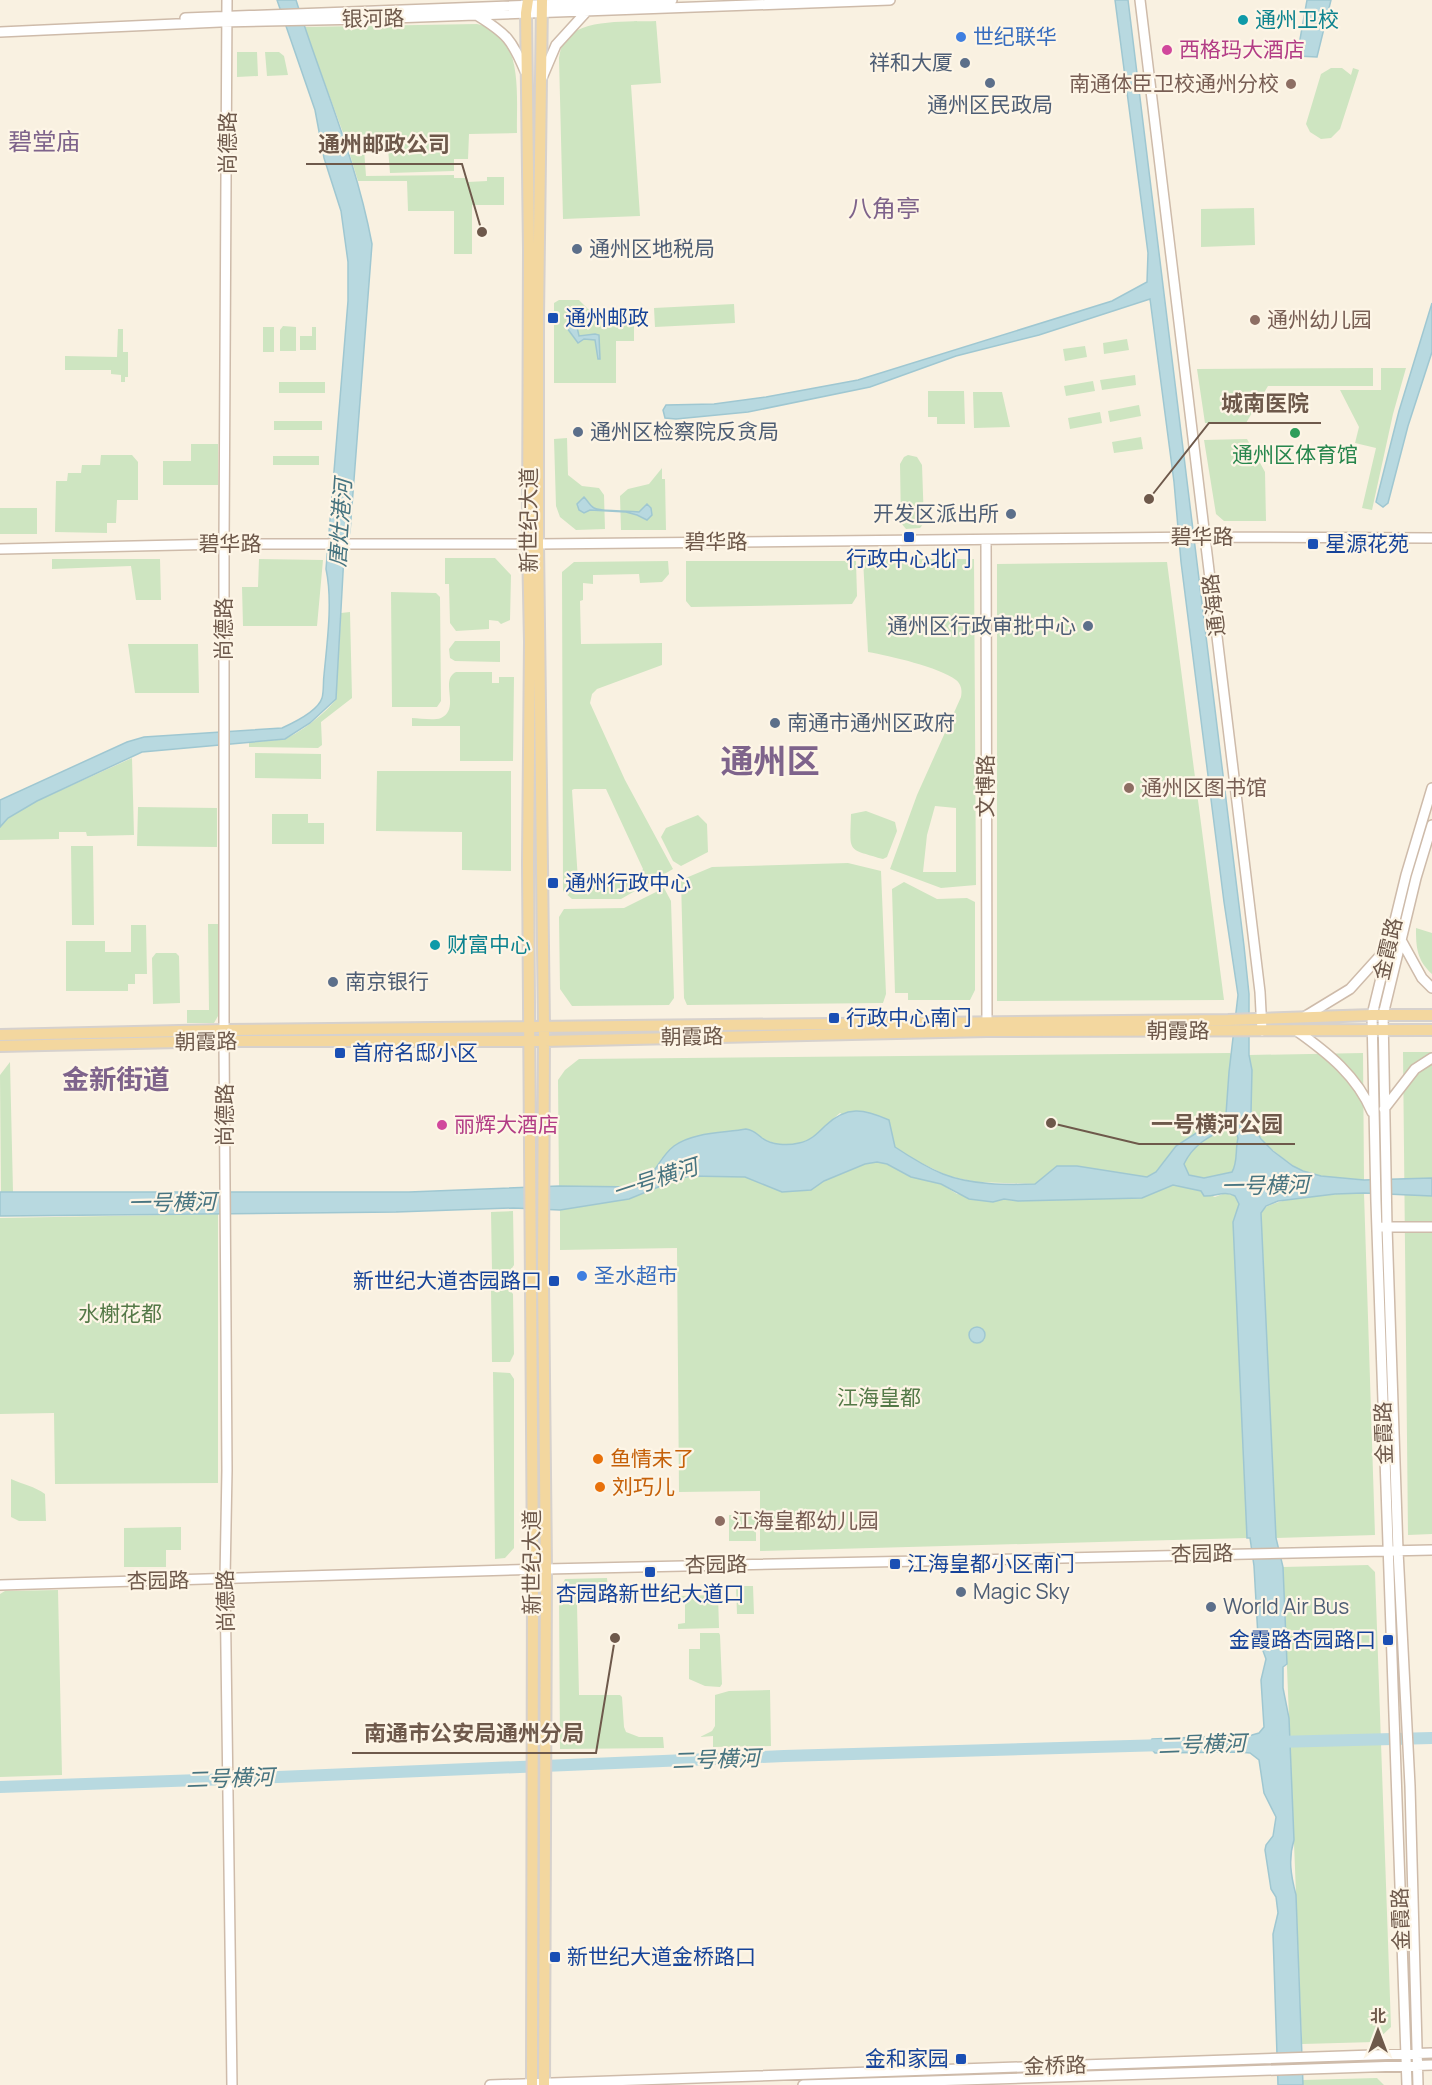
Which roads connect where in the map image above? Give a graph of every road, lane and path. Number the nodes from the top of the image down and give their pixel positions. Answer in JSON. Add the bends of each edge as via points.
{"nodes":[{"id":1,"x":227,"y":0,"type":"edge"},
{"id":2,"x":491,"y":0,"type":"edge"},
{"id":3,"x":672,"y":0,"type":"edge"},
{"id":4,"x":890,"y":0,"type":"edge"},
{"id":5,"x":1140,"y":0,"type":"edge"},
{"id":6,"x":581,"y":5,"type":"edge"},
{"id":7,"x":527,"y":6,"type":"edge"},
{"id":8,"x":541,"y":6,"type":"edge"},
{"id":9,"x":480,"y":12,"type":"junction"},
{"id":10,"x":228,"y":19,"type":"junction"},
{"id":11,"x":0,"y":27,"type":"edge"},
{"id":12,"x":0,"y":32,"type":"edge"},
{"id":13,"x":527,"y":76,"type":"junction"},
{"id":14,"x":540,"y":83,"type":"junction"},
{"id":15,"x":1206,"y":537,"type":"junction"},
{"id":16,"x":1432,"y":538,"type":"edge"},
{"id":17,"x":986,"y":540,"type":"junction"},
{"id":18,"x":224,"y":544,"type":"junction"},
{"id":19,"x":533,"y":544,"type":"junction"},
{"id":20,"x":0,"y":549,"type":"edge"},
{"id":21,"x":1432,"y":788,"type":"edge"},
{"id":22,"x":1432,"y":825,"type":"edge"},
{"id":23,"x":1401,"y":939,"type":"junction"},
{"id":24,"x":1388,"y":947,"type":"junction"},
{"id":25,"x":1432,"y":988,"type":"edge"},
{"id":26,"x":1378,"y":1015,"type":"junction"},
{"id":27,"x":1432,"y":1016,"type":"edge"},
{"id":28,"x":1304,"y":1017,"type":"junction"},
{"id":29,"x":1258,"y":1025,"type":"junction"},
{"id":30,"x":987,"y":1027,"type":"junction"},
{"id":31,"x":530,"y":1028,"type":"junction"},
{"id":32,"x":544,"y":1028,"type":"junction"},
{"id":33,"x":1432,"y":1030,"type":"edge"},
{"id":34,"x":1297,"y":1031,"type":"junction"},
{"id":35,"x":1378,"y":1031,"type":"junction"},
{"id":36,"x":0,"y":1035,"type":"edge"},
{"id":37,"x":224,"y":1036,"type":"junction"},
{"id":38,"x":530,"y":1040,"type":"junction"},
{"id":39,"x":544,"y":1041,"type":"junction"},
{"id":40,"x":0,"y":1046,"type":"edge"},
{"id":41,"x":1432,"y":1058,"type":"edge"},
{"id":42,"x":1384,"y":1109,"type":"junction"},
{"id":43,"x":1374,"y":1117,"type":"junction"},
{"id":44,"x":537,"y":1181,"type":"junction"},
{"id":45,"x":1382,"y":1227,"type":"junction"},
{"id":46,"x":1432,"y":1227,"type":"edge"},
{"id":47,"x":1388,"y":1550,"type":"junction"},
{"id":48,"x":1432,"y":1550,"type":"edge"},
{"id":49,"x":1398,"y":1551,"type":"junction"},
{"id":50,"x":546,"y":1569,"type":"junction"},
{"id":51,"x":533,"y":1570,"type":"junction"},
{"id":52,"x":225,"y":1579,"type":"junction"},
{"id":53,"x":0,"y":1585,"type":"edge"},
{"id":54,"x":1432,"y":2053,"type":"edge"},
{"id":55,"x":1405,"y":2054,"type":"junction"},
{"id":56,"x":1416,"y":2054,"type":"junction"},
{"id":57,"x":1406,"y":2065,"type":"junction"},
{"id":58,"x":1417,"y":2065,"type":"junction"},
{"id":59,"x":1432,"y":2065,"type":"edge"},
{"id":60,"x":532,"y":2084,"type":"edge"},
{"id":61,"x":544,"y":2084,"type":"edge"},
{"id":62,"x":232,"y":2085,"type":"edge"},
{"id":63,"x":490,"y":2085,"type":"edge"},
{"id":64,"x":803,"y":2085,"type":"edge"},
{"id":65,"x":1407,"y":2085,"type":"edge"},
{"id":66,"x":1418,"y":2085,"type":"edge"}],
"edges":[{"from":1,"to":10,"type":"street","name":"尚德路"},
{"from":2,"to":9,"type":"street"},
{"from":3,"to":6,"type":"street","name":"银河路"},
{"from":4,"to":6,"type":"street","name":"银河路"},
{"from":5,"to":15,"type":"street","name":"通海路"},
{"from":6,"to":8,"type":"street","name":"银河路"},
{"from":6,"to":14,"type":"street","via":[[556,45]]},
{"from":7,"to":8,"type":"street","name":"银河路"},
{"from":7,"to":9,"type":"street","name":"银河路"},
{"from":7,"to":13,"type":"main road","name":"新世纪大道"},
{"from":8,"to":14,"type":"main road","name":"新世纪大道"},
{"from":9,"to":10,"type":"street","name":"银河路"},
{"from":9,"to":13,"type":"street","via":[[513,44]]},
{"from":10,"to":11,"type":"street","name":"银河路"},
{"from":10,"to":12,"type":"street","name":"银河路"},
{"from":10,"to":18,"type":"street","name":"尚德路"},
{"from":13,"to":19,"type":"main road","name":"新世纪大道"},
{"from":14,"to":19,"type":"main road","name":"新世纪大道"},
{"from":15,"to":16,"type":"street","name":"碧华路"},
{"from":15,"to":17,"type":"street","name":"碧华路"},
{"from":15,"to":29,"type":"street","name":"通海路"},
{"from":17,"to":19,"type":"street","name":"碧华路"},
{"from":17,"to":30,"type":"street","name":"文博路"},
{"from":18,"to":19,"type":"street","name":"碧华路"},
{"from":18,"to":20,"type":"street","name":"碧华路"},
{"from":18,"to":37,"type":"street","name":"尚德路"},
{"from":19,"to":31,"type":"main road","name":"新世纪大道","via":[[528,863]]},
{"from":19,"to":32,"type":"main road","name":"新世纪大道"},
{"from":21,"to":24,"type":"street","name":"金霞路"},
{"from":22,"to":23,"type":"street","name":"金霞路"},
{"from":23,"to":25,"type":"street","via":[[1422,978]]},
{"from":23,"to":26,"type":"street","name":"金霞路"},
{"from":24,"to":26,"type":"street","name":"金霞路"},
{"from":24,"to":28,"type":"street","via":[[1350,989]]},
{"from":26,"to":27,"type":"main road","name":"朝霞路"},
{"from":26,"to":28,"type":"main road","name":"朝霞路"},
{"from":26,"to":35,"type":"street","name":"金霞路"},
{"from":28,"to":29,"type":"main road","name":"朝霞路"},
{"from":29,"to":30,"type":"main road","name":"朝霞路","via":[[1228,1020]]},
{"from":29,"to":30,"type":"main road","name":"朝霞路","via":[[1229,1032]]},
{"from":29,"to":34,"type":"main road","name":"朝霞路"},
{"from":30,"to":32,"type":"main road","name":"朝霞路"},
{"from":30,"to":39,"type":"main road","name":"朝霞路"},
{"from":31,"to":32,"type":"main road","name":"朝霞路"},
{"from":31,"to":37,"type":"main road","name":"朝霞路"},
{"from":31,"to":38,"type":"main road","name":"新世纪大道"},
{"from":32,"to":39,"type":"main road","name":"新世纪大道"},
{"from":33,"to":35,"type":"main road","name":"朝霞路"},
{"from":34,"to":35,"type":"main road","name":"朝霞路"},
{"from":34,"to":43,"type":"street","via":[[1342,1066],[1366,1098]]},
{"from":35,"to":42,"type":"street","name":"金霞路"},
{"from":35,"to":43,"type":"street","name":"金霞路"},
{"from":36,"to":37,"type":"main road","name":"朝霞路"},
{"from":37,"to":38,"type":"main road","name":"朝霞路"},
{"from":37,"to":40,"type":"main road","name":"朝霞路"},
{"from":37,"to":52,"type":"street","name":"尚德路"},
{"from":38,"to":39,"type":"main road","name":"朝霞路"},
{"from":38,"to":44,"type":"main road","name":"新世纪大道"},
{"from":39,"to":44,"type":"main road","name":"新世纪大道"},
{"from":41,"to":42,"type":"street","via":[[1415,1069]]},
{"from":42,"to":45,"type":"street","name":"金霞路","via":[[1386,1207]]},
{"from":43,"to":45,"type":"street","name":"金霞路","via":[[1376,1202]]},
{"from":44,"to":50,"type":"main road","name":"新世纪大道","via":[[543,1213]]},
{"from":44,"to":51,"type":"main road","name":"新世纪大道","via":[[531,1213]]},
{"from":45,"to":46,"type":"street"},
{"from":45,"to":47,"type":"street","name":"金霞路"},
{"from":45,"to":49,"type":"street","name":"金霞路"},
{"from":47,"to":49,"type":"street","name":"杏园路"},
{"from":47,"to":50,"type":"street","name":"杏园路"},
{"from":47,"to":55,"type":"street","name":"金霞路"},
{"from":48,"to":49,"type":"street","name":"杏园路"},
{"from":49,"to":56,"type":"street","name":"金霞路"},
{"from":50,"to":51,"type":"street","name":"杏园路"},
{"from":50,"to":61,"type":"main road","name":"新世纪大道"},
{"from":51,"to":52,"type":"street","name":"杏园路"},
{"from":51,"to":60,"type":"main road","name":"新世纪大道"},
{"from":52,"to":53,"type":"street","name":"杏园路"},
{"from":52,"to":62,"type":"street","name":"尚德路"},
{"from":54,"to":56,"type":"street","name":"金桥路"},
{"from":55,"to":56,"type":"street","name":"金桥路"},
{"from":55,"to":57,"type":"street","name":"金霞路"},
{"from":55,"to":61,"type":"street","name":"金桥路"},
{"from":56,"to":58,"type":"street","name":"金霞路"},
{"from":57,"to":58,"type":"street","name":"金桥路"},
{"from":57,"to":64,"type":"street","name":"金桥路"},
{"from":57,"to":65,"type":"street","name":"金霞路"},
{"from":58,"to":59,"type":"street","name":"金桥路"},
{"from":58,"to":66,"type":"street","name":"金霞路"},
{"from":60,"to":61,"type":"street","name":"金桥路"},
{"from":60,"to":63,"type":"street","name":"金桥路"}]}
